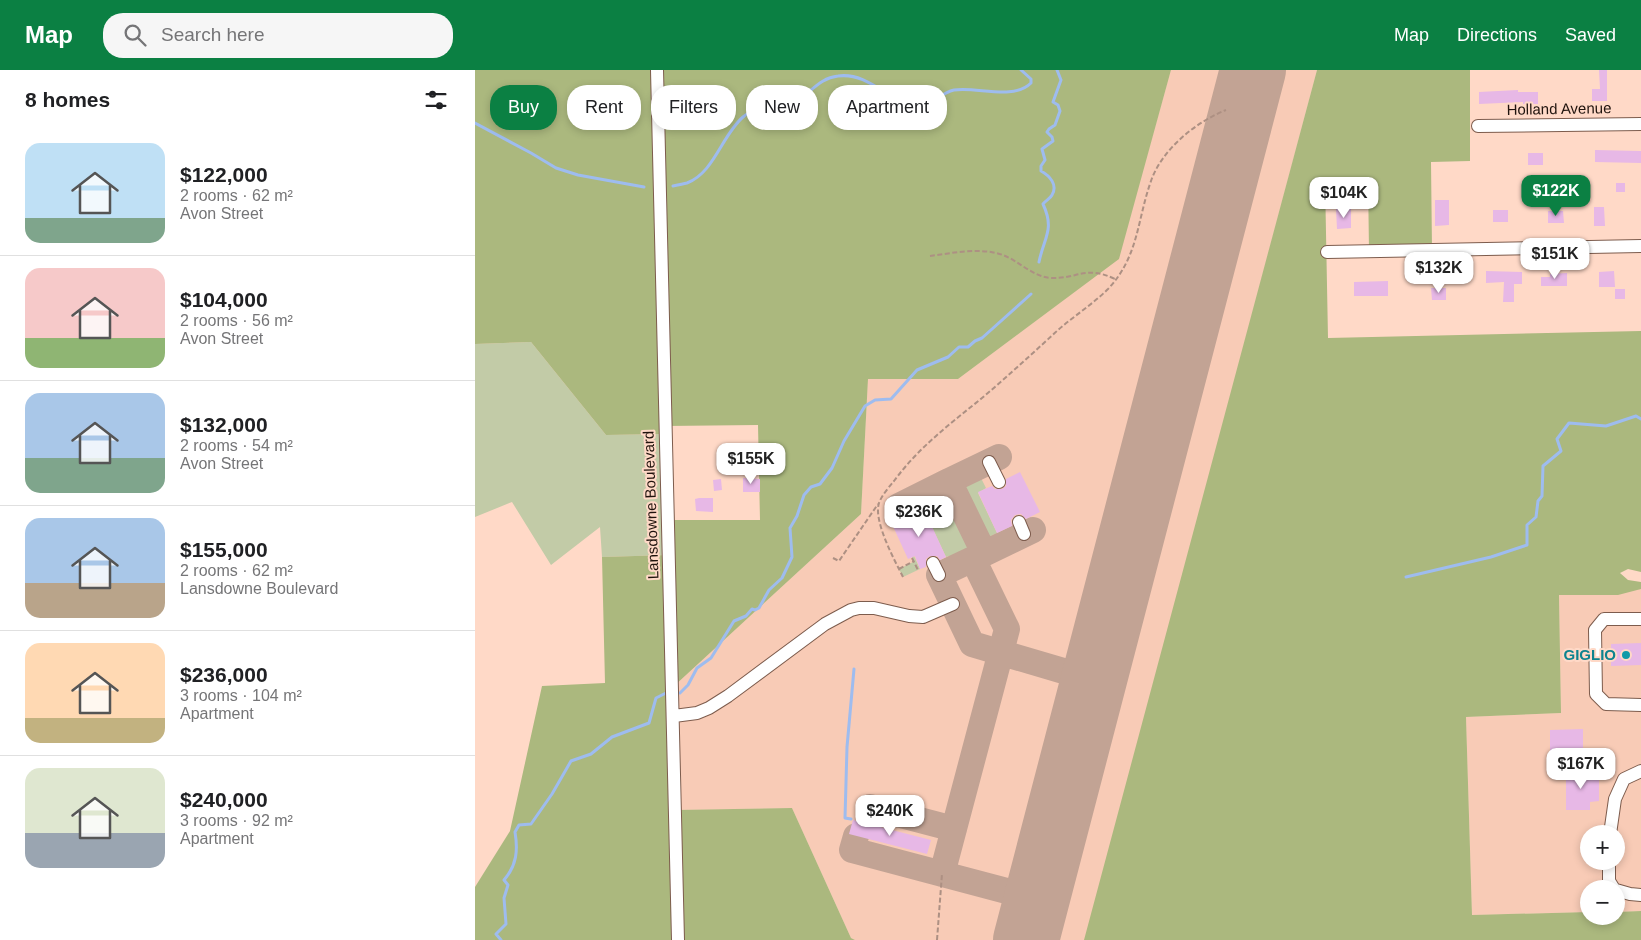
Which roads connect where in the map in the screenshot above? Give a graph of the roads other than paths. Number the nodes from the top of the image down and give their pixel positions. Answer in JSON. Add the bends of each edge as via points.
{"nodes":[{"id":1,"x":657,"y":70,"type":"edge"},
{"id":2,"x":1641,"y":124,"type":"edge"},
{"id":3,"x":1478,"y":126,"type":"dead end"},
{"id":4,"x":1641,"y":246,"type":"edge"},
{"id":5,"x":1327,"y":252,"type":"dead end"},
{"id":6,"x":989,"y":462,"type":"dead end"},
{"id":7,"x":999,"y":482,"type":"dead end"},
{"id":8,"x":933,"y":563,"type":"dead end"},
{"id":9,"x":939,"y":575,"type":"dead end"},
{"id":10,"x":953,"y":604,"type":"dead end"},
{"id":11,"x":1641,"y":618,"type":"edge"},
{"id":12,"x":1641,"y":705,"type":"edge"},
{"id":13,"x":673,"y":716,"type":"junction"},
{"id":14,"x":1641,"y":771,"type":"edge"},
{"id":15,"x":1611,"y":825,"type":"edge"},
{"id":16,"x":1625,"y":893,"type":"edge"},
{"id":17,"x":1641,"y":895,"type":"edge"},
{"id":18,"x":678,"y":940,"type":"edge"}],
"edges":[{"from":1,"to":13,"type":"street","name":"Lansdowne Boulevard"},
{"from":2,"to":3,"type":"street","name":"Holland Avenue"},
{"from":4,"to":5,"type":"street"},
{"from":6,"to":7,"type":"street"},
{"from":8,"to":9,"type":"street"},
{"from":10,"to":13,"type":"street","via":[[923,617],[874,608],[851,610],[825,624],[709,708]]},
{"from":11,"to":12,"type":"street","via":[[1604,619],[1595,630],[1596,694],[1606,704]]},
{"from":13,"to":18,"type":"street","name":"Lansdowne Boulevard"},
{"from":14,"to":15,"type":"street","via":[[1624,779],[1615,799]]},
{"from":16,"to":17,"type":"street"}]}
